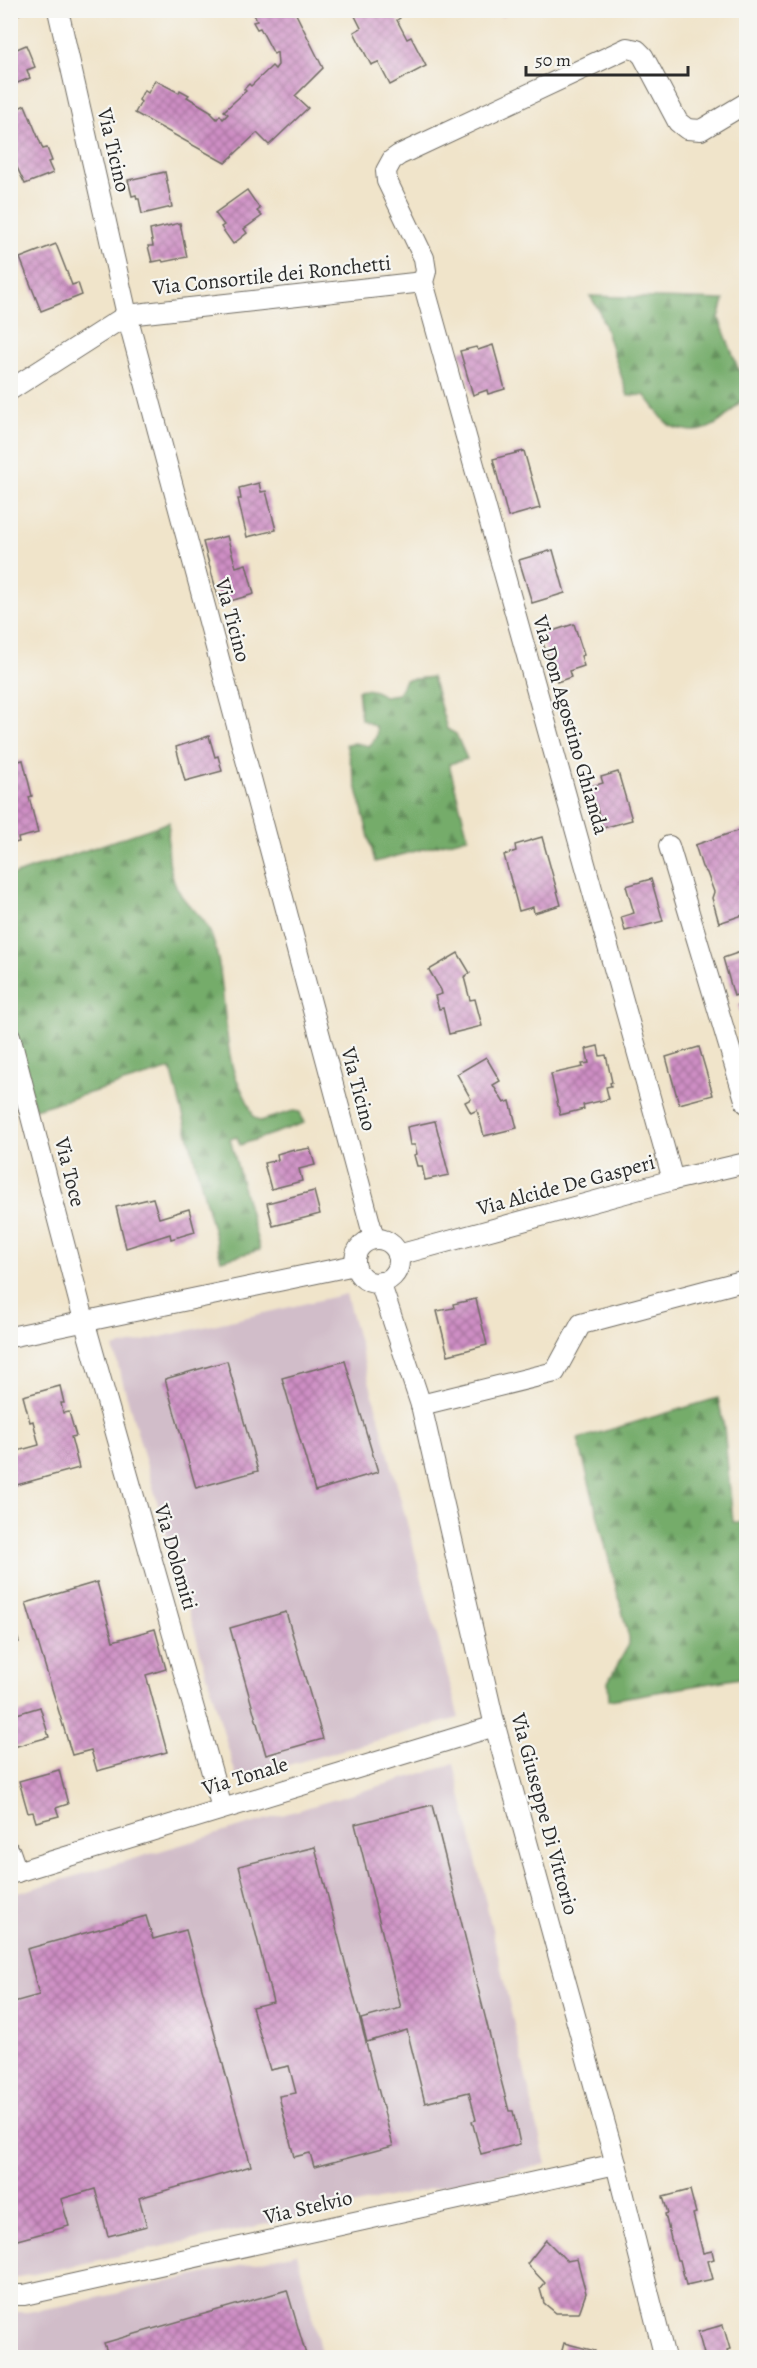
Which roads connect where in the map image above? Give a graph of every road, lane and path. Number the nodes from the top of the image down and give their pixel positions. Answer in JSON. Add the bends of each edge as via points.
{"nodes":[{"id":1,"x":57,"y":10,"type":"edge"},
{"id":2,"x":747,"y":103,"type":"edge"},
{"id":3,"x":423,"y":282,"type":"junction"},
{"id":4,"x":127,"y":315,"type":"junction"},
{"id":5,"x":10,"y":390,"type":"edge"},
{"id":6,"x":669,"y":846,"type":"dead end"},
{"id":7,"x":10,"y":1036,"type":"edge"},
{"id":8,"x":747,"y":1103,"type":"edge"},
{"id":9,"x":747,"y":1163,"type":"edge"},
{"id":10,"x":673,"y":1180,"type":"junction"},
{"id":11,"x":374,"y":1238,"type":"junction"},
{"id":12,"x":398,"y":1256,"type":"junction"},
{"id":13,"x":355,"y":1265,"type":"junction"},
{"id":14,"x":747,"y":1280,"type":"edge"},
{"id":15,"x":380,"y":1282,"type":"junction"},
{"id":16,"x":84,"y":1320,"type":"junction"},
{"id":17,"x":10,"y":1337,"type":"edge"},
{"id":18,"x":421,"y":1405,"type":"junction"},
{"id":19,"x":495,"y":1726,"type":"junction"},
{"id":20,"x":222,"y":1808,"type":"junction"},
{"id":21,"x":10,"y":1852,"type":"edge"},
{"id":22,"x":14,"y":1873,"type":"edge"},
{"id":23,"x":616,"y":2163,"type":"junction"},
{"id":24,"x":10,"y":2295,"type":"edge"},
{"id":25,"x":665,"y":2358,"type":"edge"}],
"edges":[{"from":1,"to":4,"type":"street","name":"Via Ticino"},
{"from":2,"to":3,"type":"street","name":"Via Don Agostino Ghianda","via":[[701,130],[687,129],[678,122],[643,56],[627,48],[399,154],[386,171],[387,181],[424,258]]},
{"from":3,"to":4,"type":"street","name":"Via Consortile dei Ronchetti"},
{"from":3,"to":10,"type":"street","name":"Via Don Agostino Ghianda"},
{"from":4,"to":5,"type":"street"},
{"from":4,"to":11,"type":"street","name":"Via Ticino"},
{"from":6,"to":8,"type":"street"},
{"from":7,"to":16,"type":"street","name":"Via Toce"},
{"from":9,"to":10,"type":"street","name":"Via Alcide De Gasperi"},
{"from":10,"to":12,"type":"street","name":"Via Alcide De Gasperi"},
{"from":11,"to":12,"type":"street","via":[[387,1241]]},
{"from":11,"to":13,"type":"street","via":[[357,1250]]},
{"from":12,"to":15,"type":"street","via":[[393,1276]]},
{"from":13,"to":15,"type":"street","via":[[367,1281]]},
{"from":13,"to":16,"type":"street"},
{"from":14,"to":18,"type":"street","via":[[581,1324],[555,1372]]},
{"from":15,"to":18,"type":"street","name":"Via Giuseppe Di Vittorio"},
{"from":16,"to":17,"type":"street"},
{"from":16,"to":20,"type":"street","name":"Via Dolomiti"},
{"from":18,"to":19,"type":"street","name":"Via Giuseppe Di Vittorio"},
{"from":19,"to":20,"type":"street","name":"Via Tonale"},
{"from":19,"to":23,"type":"street","name":"Via Giuseppe Di Vittorio"},
{"from":20,"to":22,"type":"street","name":"Via Tonale"},
{"from":21,"to":22,"type":"street"},
{"from":23,"to":24,"type":"street","name":"Via Stelvio"},
{"from":23,"to":25,"type":"street","name":"Via Giuseppe Di Vittorio"}]}
